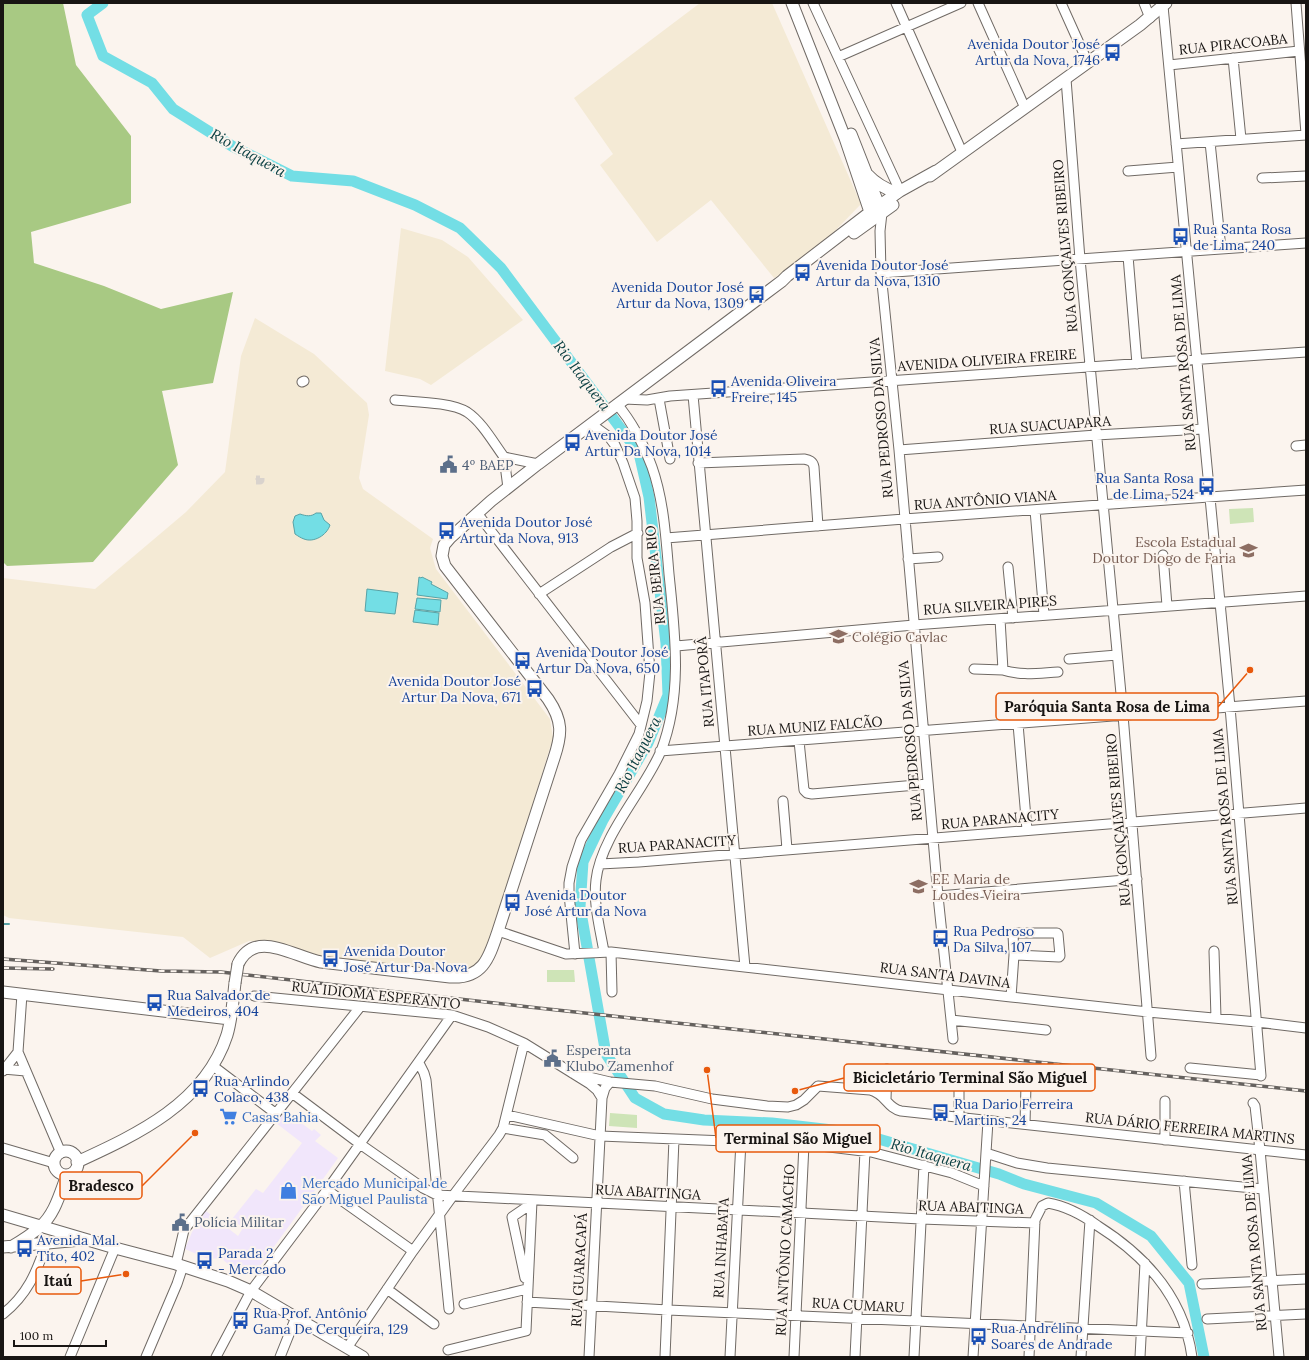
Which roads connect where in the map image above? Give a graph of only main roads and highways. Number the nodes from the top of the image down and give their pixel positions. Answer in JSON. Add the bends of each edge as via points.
{"nodes":[{"id":1,"x":792,"y":3,"type":"edge"},
{"id":2,"x":799,"y":3,"type":"edge"},
{"id":3,"x":1164,"y":5,"type":"edge"},
{"id":4,"x":866,"y":171,"type":"junction"},
{"id":5,"x":936,"y":171,"type":"junction"},
{"id":6,"x":899,"y":192,"type":"junction"},
{"id":7,"x":863,"y":193,"type":"junction"},
{"id":8,"x":880,"y":210,"type":"junction"},
{"id":9,"x":871,"y":216,"type":"junction"},
{"id":10,"x":825,"y":246,"type":"junction"},
{"id":11,"x":782,"y":281,"type":"junction"},
{"id":12,"x":3,"y":992,"type":"edge"},
{"id":13,"x":230,"y":1019,"type":"junction"},
{"id":14,"x":77,"y":1162,"type":"junction"},
{"id":15,"x":67,"y":1175,"type":"junction"},
{"id":16,"x":3,"y":1215,"type":"edge"},
{"id":17,"x":41,"y":1226,"type":"junction"},
{"id":18,"x":86,"y":1239,"type":"junction"},
{"id":19,"x":7,"y":1247,"type":"edge"},
{"id":20,"x":363,"y":1357,"type":"edge"}],
"edges":[{"from":1,"to":7,"type":"main road","via":[[845,138]]},
{"from":2,"to":4,"type":"main road"},
{"from":3,"to":5,"type":"main road","via":[[1150,18]]},
{"from":4,"to":6,"type":"main road","via":[[883,188]]},
{"from":4,"to":8,"type":"main road"},
{"from":5,"to":6,"type":"main road"},
{"from":5,"to":8,"type":"main road","via":[[912,191]]},
{"from":6,"to":8,"type":"main road"},
{"from":7,"to":9,"type":"main road"},
{"from":7,"to":10,"type":"main road","via":[[861,209]]},
{"from":8,"to":9,"type":"main road"},
{"from":9,"to":10,"type":"main road"},
{"from":9,"to":11,"type":"main road","via":[[790,279]]},
{"from":10,"to":11,"type":"main road"},
{"from":11,"to":13,"type":"main road","bridge":true,"via":[[538,464],[477,513],[446,542],[443,548],[442,560],[448,570],[552,706],[559,720],[560,732],[554,758],[498,931],[483,965],[471,974],[460,977],[321,962],[276,948],[258,946],[248,951],[238,964]]},
{"from":12,"to":13,"type":"main road"},
{"from":13,"to":14,"type":"main road","via":[[225,1040],[213,1066],[194,1090],[175,1108],[134,1134]]},
{"from":14,"to":15,"type":"main road","via":[[75,1170]]},
{"from":14,"to":15,"type":"main road","via":[[71,1153],[57,1155],[55,1168]]},
{"from":15,"to":17,"type":"main road","via":[[54,1209]]},
{"from":16,"to":17,"type":"main road"},
{"from":17,"to":18,"type":"main road"},
{"from":17,"to":19,"type":"main road"},
{"from":18,"to":19,"type":"main road"},
{"from":18,"to":20,"type":"main road","via":[[212,1275],[251,1291]]}]}
